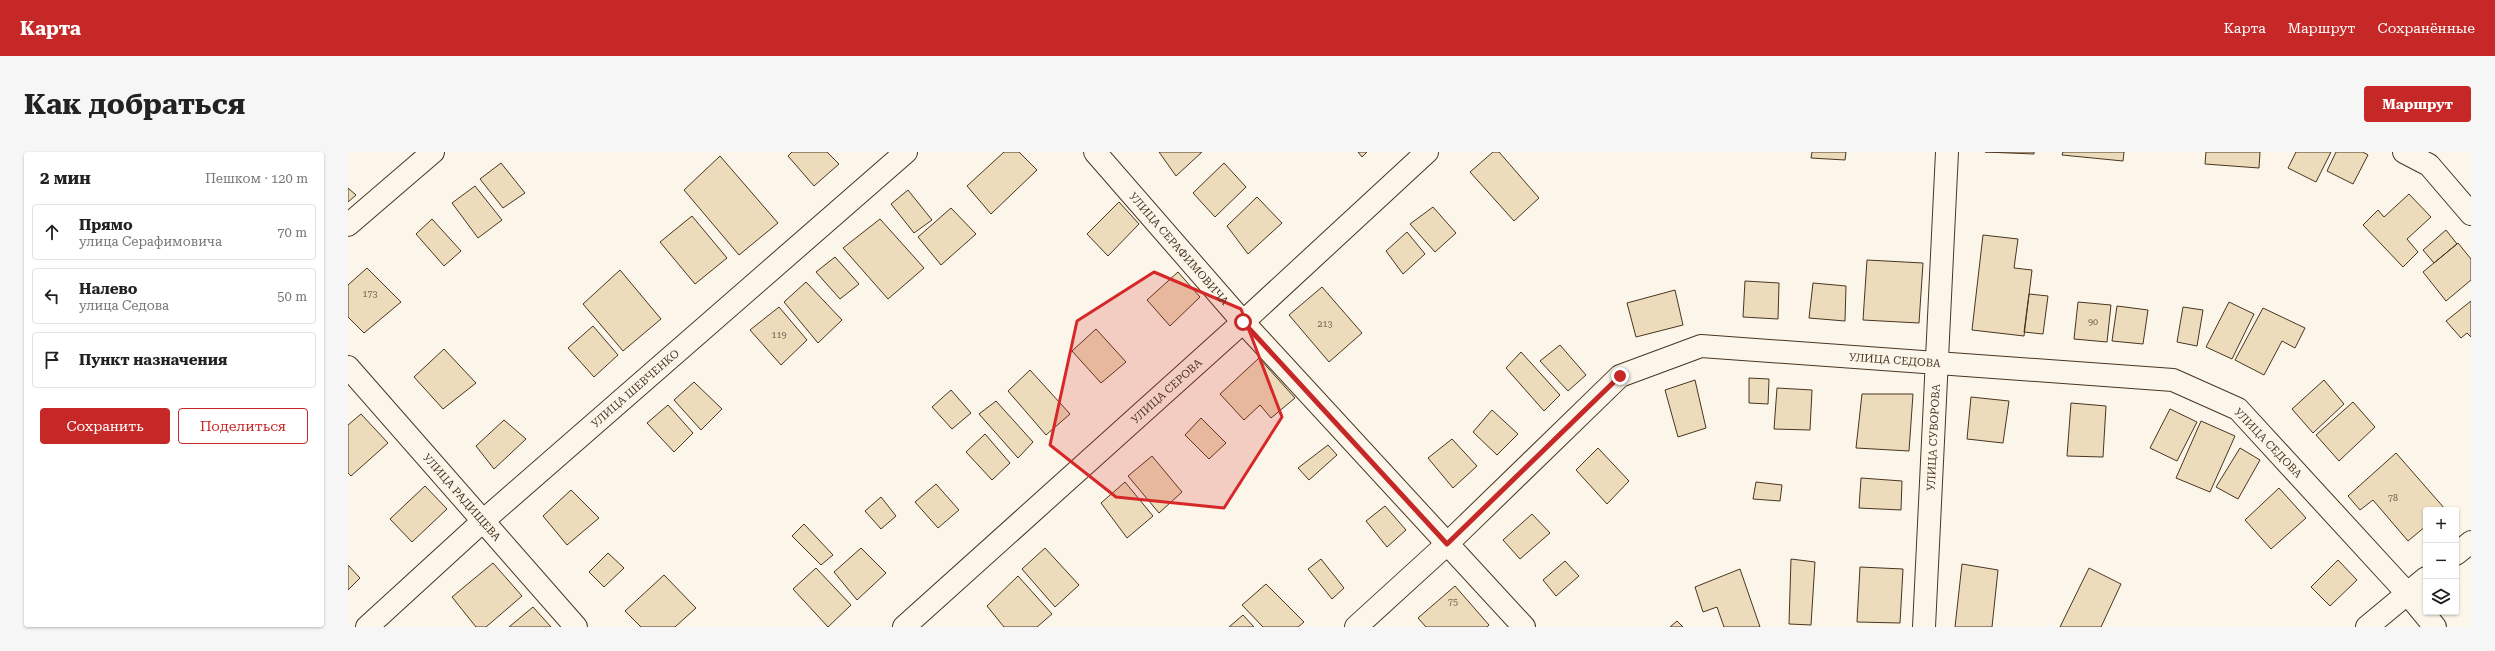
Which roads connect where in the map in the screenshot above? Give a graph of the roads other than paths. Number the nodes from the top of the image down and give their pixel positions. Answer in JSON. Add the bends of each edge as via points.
{"nodes":[{"id":1,"x":433,"y":152,"type":"edge"},
{"id":2,"x":906,"y":152,"type":"edge"},
{"id":3,"x":1095,"y":152,"type":"edge"},
{"id":4,"x":1426,"y":152,"type":"edge"},
{"id":5,"x":1947,"y":152,"type":"edge"},
{"id":6,"x":2404,"y":152,"type":"edge"},
{"id":7,"x":2471,"y":214,"type":"edge"},
{"id":8,"x":348,"y":225,"type":"edge"},
{"id":9,"x":1243,"y":322,"type":"junction"},
{"id":10,"x":1936,"y":361,"type":"junction"},
{"id":11,"x":348,"y":367,"type":"edge"},
{"id":12,"x":483,"y":521,"type":"junction"},
{"id":13,"x":2471,"y":542,"type":"edge"},
{"id":14,"x":1447,"y":544,"type":"junction"},
{"id":15,"x":2459,"y":552,"type":"edge"},
{"id":16,"x":2425,"y":579,"type":"edge"},
{"id":17,"x":2407,"y":593,"type":"junction"},
{"id":18,"x":367,"y":627,"type":"edge"},
{"id":19,"x":576,"y":627,"type":"edge"},
{"id":20,"x":904,"y":627,"type":"edge"},
{"id":21,"x":1356,"y":627,"type":"edge"},
{"id":22,"x":1524,"y":627,"type":"edge"},
{"id":23,"x":1924,"y":627,"type":"edge"},
{"id":24,"x":2367,"y":627,"type":"edge"},
{"id":25,"x":2435,"y":627,"type":"edge"}],
"edges":[{"from":1,"to":8,"type":"street"},
{"from":2,"to":12,"type":"street","name":"УЛИЦА ШЕВЧЕНКО"},
{"from":3,"to":9,"type":"street","name":"УЛИЦА СЕРАФИМОВИЧА"},
{"from":4,"to":9,"type":"street","name":"УЛИЦА СЕРОВА"},
{"from":5,"to":10,"type":"street","name":"УЛИЦА СУВОРОВА"},
{"from":6,"to":7,"type":"street","via":[[2429,165]]},
{"from":9,"to":14,"type":"street","name":"УЛИЦА СЕРАФИМОВИЧА"},
{"from":9,"to":20,"type":"street","name":"УЛИЦА СЕРОВА"},
{"from":10,"to":14,"type":"street","name":"УЛИЦА СЕДОВА","via":[[1701,346],[1686,351],[1620,376]]},
{"from":10,"to":17,"type":"street","name":"УЛИЦА СЕДОВА","via":[[2172,380],[2238,409]]},
{"from":10,"to":23,"type":"street","name":"УЛИЦА СУВОРОВА"},
{"from":11,"to":12,"type":"street","name":"УЛИЦА РАДИЩЕВА"},
{"from":12,"to":18,"type":"street","name":"УЛИЦА ШЕВЧЕНКО"},
{"from":12,"to":19,"type":"street","name":"УЛИЦА РАДИЩЕВА"},
{"from":13,"to":15,"type":"street"},
{"from":14,"to":21,"type":"street","name":"УЛИЦА СЕДОВА"},
{"from":14,"to":22,"type":"street","name":"УЛИЦА СЕРАФИМОВИЧА"},
{"from":16,"to":17,"type":"street"},
{"from":17,"to":24,"type":"street"},
{"from":17,"to":25,"type":"street","name":"УЛИЦА СЕДОВА"}]}
